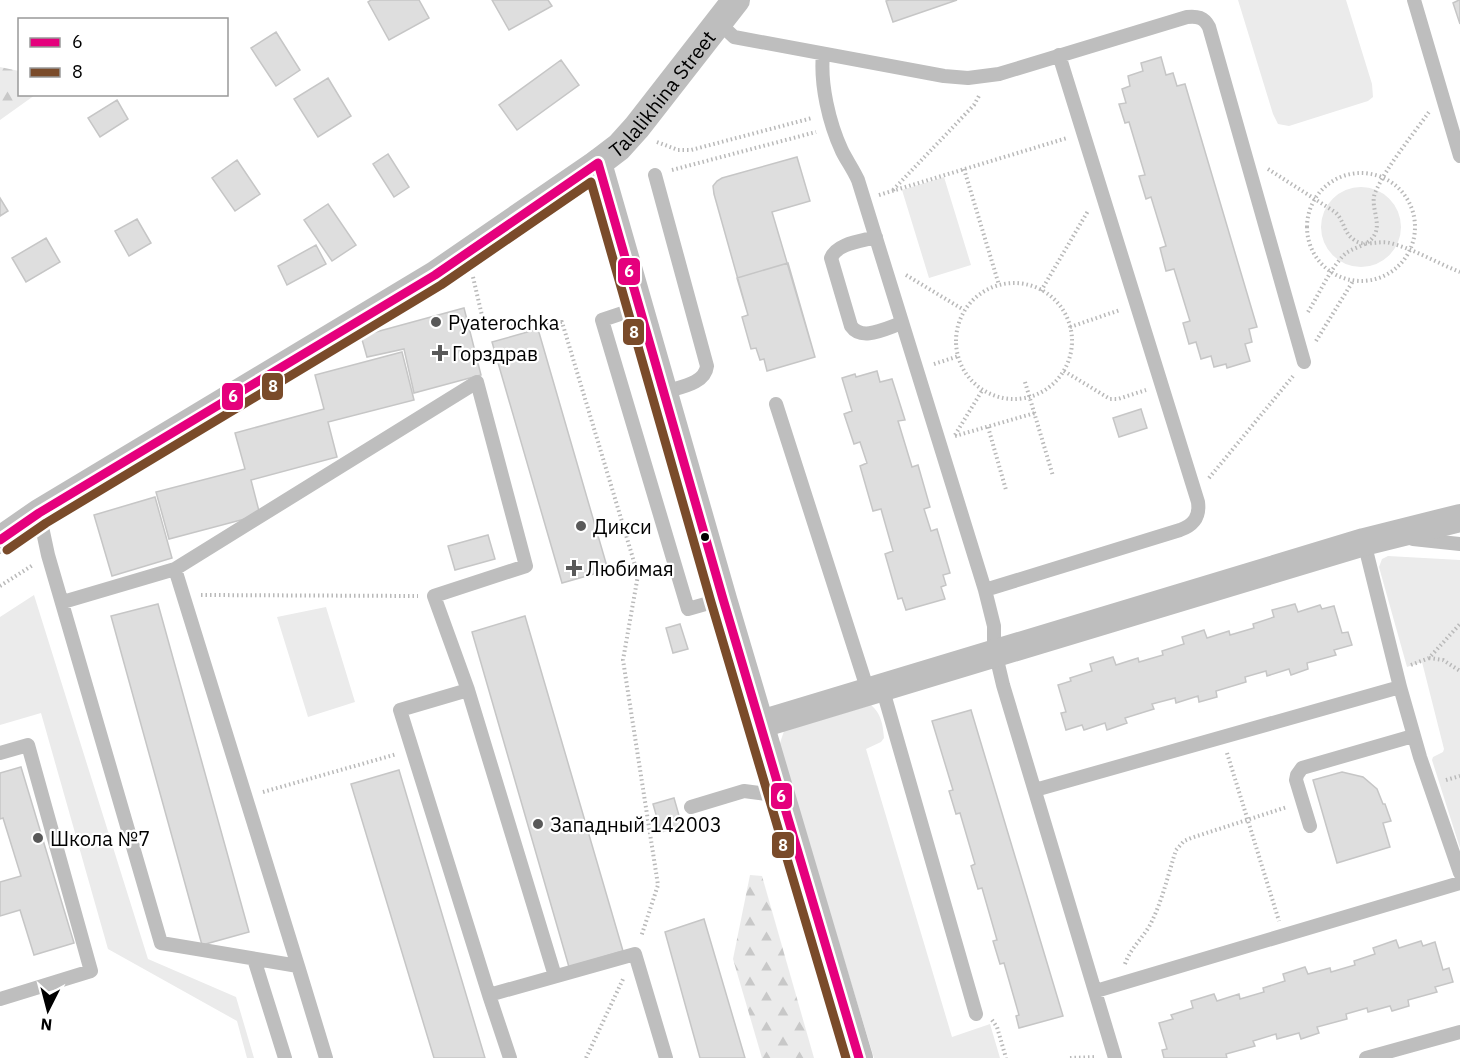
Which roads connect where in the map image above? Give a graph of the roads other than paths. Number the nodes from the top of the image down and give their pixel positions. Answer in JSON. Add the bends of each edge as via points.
{"nodes":[{"id":1,"x":736,"y":0,"type":"edge"},
{"id":2,"x":1414,"y":0,"type":"edge"},
{"id":3,"x":718,"y":22,"type":"junction"},
{"id":4,"x":823,"y":54,"type":"junction"},
{"id":5,"x":1059,"y":55,"type":"junction"},
{"id":6,"x":1460,"y":156,"type":"edge"},
{"id":7,"x":598,"y":163,"type":"junction"},
{"id":8,"x":655,"y":175,"type":"road end"},
{"id":9,"x":876,"y":237,"type":"junction"},
{"id":10,"x":641,"y":307,"type":"junction"},
{"id":11,"x":902,"y":323,"type":"junction"},
{"id":12,"x":1304,"y":362,"type":"road end"},
{"id":13,"x":665,"y":392,"type":"junction"},
{"id":14,"x":776,"y":404,"type":"dead end"},
{"id":15,"x":39,"y":513,"type":"junction"},
{"id":16,"x":1460,"y":518,"type":"edge"},
{"id":17,"x":1376,"y":539,"type":"junction"},
{"id":18,"x":0,"y":540,"type":"edge"},
{"id":19,"x":1460,"y":544,"type":"edge"},
{"id":20,"x":175,"y":569,"type":"junction"},
{"id":21,"x":985,"y":590,"type":"junction"},
{"id":22,"x":723,"y":599,"type":"junction"},
{"id":23,"x":63,"y":602,"type":"junction"},
{"id":24,"x":995,"y":652,"type":"junction"},
{"id":25,"x":1400,"y":687,"type":"junction"},
{"id":26,"x":875,"y":689,"type":"junction"},
{"id":27,"x":468,"y":690,"type":"junction"},
{"id":28,"x":760,"y":724,"type":"junction"},
{"id":29,"x":1413,"y":736,"type":"junction"},
{"id":30,"x":0,"y":753,"type":"edge"},
{"id":31,"x":1035,"y":790,"type":"junction"},
{"id":32,"x":782,"y":796,"type":"junction"},
{"id":33,"x":691,"y":807,"type":"dead end"},
{"id":34,"x":1310,"y":826,"type":"dead end"},
{"id":35,"x":1460,"y":873,"type":"edge"},
{"id":36,"x":1460,"y":883,"type":"edge"},
{"id":37,"x":254,"y":959,"type":"junction"},
{"id":38,"x":298,"y":966,"type":"junction"},
{"id":39,"x":555,"y":976,"type":"junction"},
{"id":40,"x":1096,"y":991,"type":"junction"},
{"id":41,"x":489,"y":995,"type":"junction"},
{"id":42,"x":0,"y":999,"type":"edge"},
{"id":43,"x":976,"y":1014,"type":"road end"},
{"id":44,"x":1460,"y":1032,"type":"edge"},
{"id":45,"x":1115,"y":1057,"type":"edge"},
{"id":46,"x":285,"y":1058,"type":"edge"},
{"id":47,"x":326,"y":1058,"type":"edge"},
{"id":48,"x":510,"y":1058,"type":"edge"},
{"id":49,"x":666,"y":1058,"type":"edge"},
{"id":50,"x":860,"y":1058,"type":"edge"},
{"id":51,"x":1366,"y":1058,"type":"edge"}],
"edges":[{"from":1,"to":3,"type":"street","name":"Talalikhina Street"},
{"from":2,"to":6,"type":"lane"},
{"from":3,"to":4,"type":"lane","via":[[734,37]]},
{"from":3,"to":7,"type":"street","name":"Talalikhina Street","via":[[637,127]]},
{"from":4,"to":5,"type":"lane","via":[[968,78]]},
{"from":4,"to":9,"type":"lane","via":[[821,76],[834,127],[855,173]]},
{"from":5,"to":12,"type":"lane","via":[[1187,17],[1202,18],[1209,27]]},
{"from":5,"to":21,"type":"lane","via":[[1199,514],[1187,528]]},
{"from":7,"to":10,"type":"street"},
{"from":7,"to":15,"type":"street","name":"Talalikhina Street","via":[[435,275]]},
{"from":8,"to":13,"type":"lane","via":[[707,366],[699,380]]},
{"from":9,"to":11,"type":"lane"},
{"from":9,"to":11,"type":"lane","via":[[832,254],[841,295],[851,326],[859,334]]},
{"from":10,"to":13,"type":"street"},
{"from":10,"to":22,"type":"lane","via":[[602,320],[688,609]]},
{"from":11,"to":21,"type":"lane"},
{"from":13,"to":22,"type":"street"},
{"from":14,"to":26,"type":"lane"},
{"from":15,"to":18,"type":"street","name":"Talalikhina Street"},
{"from":15,"to":23,"type":"lane"},
{"from":16,"to":17,"type":"street"},
{"from":17,"to":19,"type":"lane"},
{"from":17,"to":24,"type":"street"},
{"from":17,"to":25,"type":"lane"},
{"from":20,"to":23,"type":"lane"},
{"from":20,"to":27,"type":"lane","via":[[477,382],[526,566],[434,596]]},
{"from":20,"to":38,"type":"lane"},
{"from":21,"to":24,"type":"lane","via":[[994,626]]},
{"from":22,"to":28,"type":"street"},
{"from":23,"to":37,"type":"lane","via":[[160,943]]},
{"from":24,"to":26,"type":"street"},
{"from":24,"to":31,"type":"lane"},
{"from":25,"to":29,"type":"lane"},
{"from":25,"to":31,"type":"lane"},
{"from":26,"to":28,"type":"street"},
{"from":26,"to":43,"type":"lane"},
{"from":27,"to":39,"type":"lane"},
{"from":27,"to":41,"type":"lane","via":[[400,710]]},
{"from":28,"to":32,"type":"street"},
{"from":29,"to":34,"type":"lane","via":[[1302,768],[1296,780]]},
{"from":29,"to":35,"type":"lane"},
{"from":30,"to":42,"type":"lane","via":[[28,745],[92,971]]},
{"from":31,"to":40,"type":"lane"},
{"from":32,"to":33,"type":"lane","via":[[744,791]]},
{"from":32,"to":50,"type":"street"},
{"from":36,"to":40,"type":"lane"},
{"from":37,"to":38,"type":"lane"},
{"from":37,"to":46,"type":"lane"},
{"from":38,"to":47,"type":"lane"},
{"from":39,"to":41,"type":"lane"},
{"from":39,"to":49,"type":"lane","via":[[635,954]]},
{"from":40,"to":45,"type":"lane"},
{"from":41,"to":48,"type":"lane"},
{"from":44,"to":51,"type":"lane"}]}
